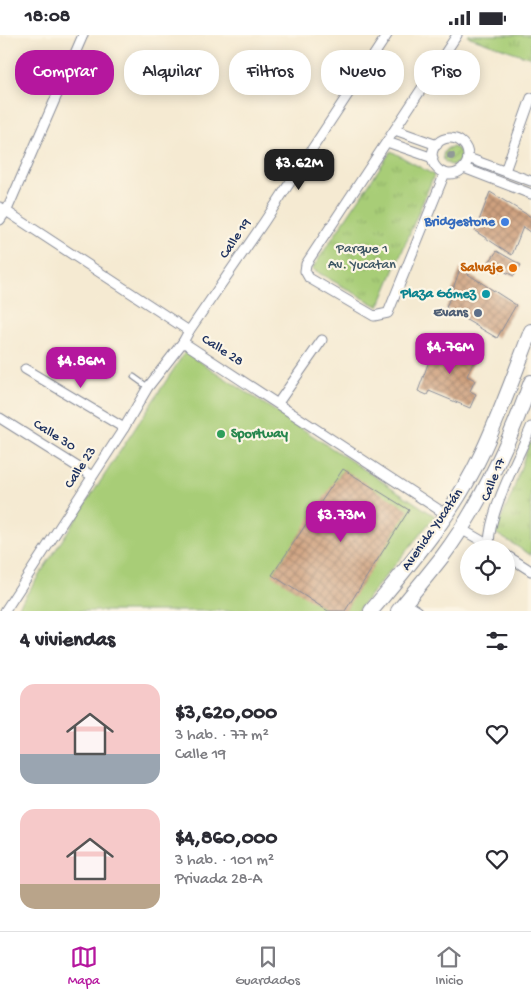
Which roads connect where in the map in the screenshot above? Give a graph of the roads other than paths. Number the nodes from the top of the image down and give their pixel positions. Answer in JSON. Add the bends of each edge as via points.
{"nodes":[{"id":1,"x":83,"y":35,"type":"edge"},
{"id":2,"x":386,"y":35,"type":"edge"},
{"id":3,"x":457,"y":35,"type":"edge"},
{"id":4,"x":531,"y":98,"type":"edge"},
{"id":5,"x":395,"y":130,"type":"junction"},
{"id":6,"x":386,"y":142,"type":"junction"},
{"id":7,"x":437,"y":145,"type":"junction"},
{"id":8,"x":433,"y":158,"type":"junction"},
{"id":9,"x":468,"y":158,"type":"junction"},
{"id":10,"x":464,"y":168,"type":"junction"},
{"id":11,"x":505,"y":171,"type":"junction"},
{"id":12,"x":445,"y":173,"type":"junction"},
{"id":13,"x":531,"y":181,"type":"edge"},
{"id":14,"x":531,"y":194,"type":"edge"},
{"id":15,"x":3,"y":209,"type":"edge"},
{"id":16,"x":0,"y":220,"type":"edge"},
{"id":17,"x":189,"y":331,"type":"junction"},
{"id":18,"x":531,"y":331,"type":"edge"},
{"id":19,"x":322,"y":340,"type":"dead end"},
{"id":20,"x":183,"y":342,"type":"junction"},
{"id":21,"x":26,"y":369,"type":"dead end"},
{"id":22,"x":134,"y":377,"type":"dead end"},
{"id":23,"x":531,"y":382,"type":"edge"},
{"id":24,"x":148,"y":387,"type":"junction"},
{"id":25,"x":278,"y":403,"type":"junction"},
{"id":26,"x":0,"y":419,"type":"edge"},
{"id":27,"x":531,"y":427,"type":"edge"},
{"id":28,"x":124,"y":428,"type":"junction"},
{"id":29,"x":92,"y":476,"type":"junction"},
{"id":30,"x":447,"y":515,"type":"junction"},
{"id":31,"x":461,"y":529,"type":"junction"},
{"id":32,"x":481,"y":540,"type":"edge"},
{"id":33,"x":492,"y":540,"type":"edge"},
{"id":34,"x":515,"y":561,"type":"edge"},
{"id":35,"x":531,"y":571,"type":"edge"},
{"id":36,"x":402,"y":607,"type":"edge"},
{"id":37,"x":4,"y":611,"type":"edge"},
{"id":38,"x":370,"y":611,"type":"edge"},
{"id":39,"x":418,"y":611,"type":"edge"}],
"edges":[{"from":1,"to":15,"type":"street"},
{"from":2,"to":17,"type":"street","name":"Calle 19"},
{"from":3,"to":5,"type":"street"},
{"from":4,"to":11,"type":"street"},
{"from":5,"to":6,"type":"street"},
{"from":5,"to":7,"type":"street"},
{"from":6,"to":8,"type":"street"},
{"from":6,"to":12,"type":"street","via":[[306,264],[305,271],[309,277],[374,316],[388,313]]},
{"from":7,"to":8,"type":"street"},
{"from":7,"to":9,"type":"street","via":[[442,141],[457,140],[467,150]]},
{"from":8,"to":12,"type":"street"},
{"from":9,"to":10,"type":"street"},
{"from":9,"to":11,"type":"street"},
{"from":10,"to":12,"type":"street","via":[[452,174]]},
{"from":10,"to":14,"type":"street"},
{"from":11,"to":13,"type":"street"},
{"from":15,"to":16,"type":"street"},
{"from":15,"to":17,"type":"street","name":"Calle 28"},
{"from":17,"to":20,"type":"street","name":"Calle 28"},
{"from":18,"to":30,"type":"main road","name":"Avenida Yucatán","via":[[481,457]]},
{"from":19,"to":25,"type":"street"},
{"from":20,"to":24,"type":"street","name":"Calle 23"},
{"from":20,"to":25,"type":"street","name":"Calle 28"},
{"from":21,"to":28,"type":"street"},
{"from":22,"to":24,"type":"lane"},
{"from":23,"to":31,"type":"main road","name":"Avenida Yucatán","via":[[508,440]]},
{"from":24,"to":28,"type":"street","name":"Calle 23"},
{"from":25,"to":30,"type":"street","name":"Calle 28"},
{"from":26,"to":29,"type":"street","name":"Calle 30"},
{"from":27,"to":33,"type":"street","name":"Calle 17","via":[[503,494],[490,532]]},
{"from":28,"to":29,"type":"street","name":"Calle 23"},
{"from":29,"to":37,"type":"street","name":"Calle 23"},
{"from":30,"to":38,"type":"main road","name":"Avenida Yucatán"},
{"from":31,"to":32,"type":"street"},
{"from":31,"to":36,"type":"main road","name":"Avenida Yucatán"},
{"from":34,"to":35,"type":"street"},
{"from":36,"to":39,"type":"street"}]}
